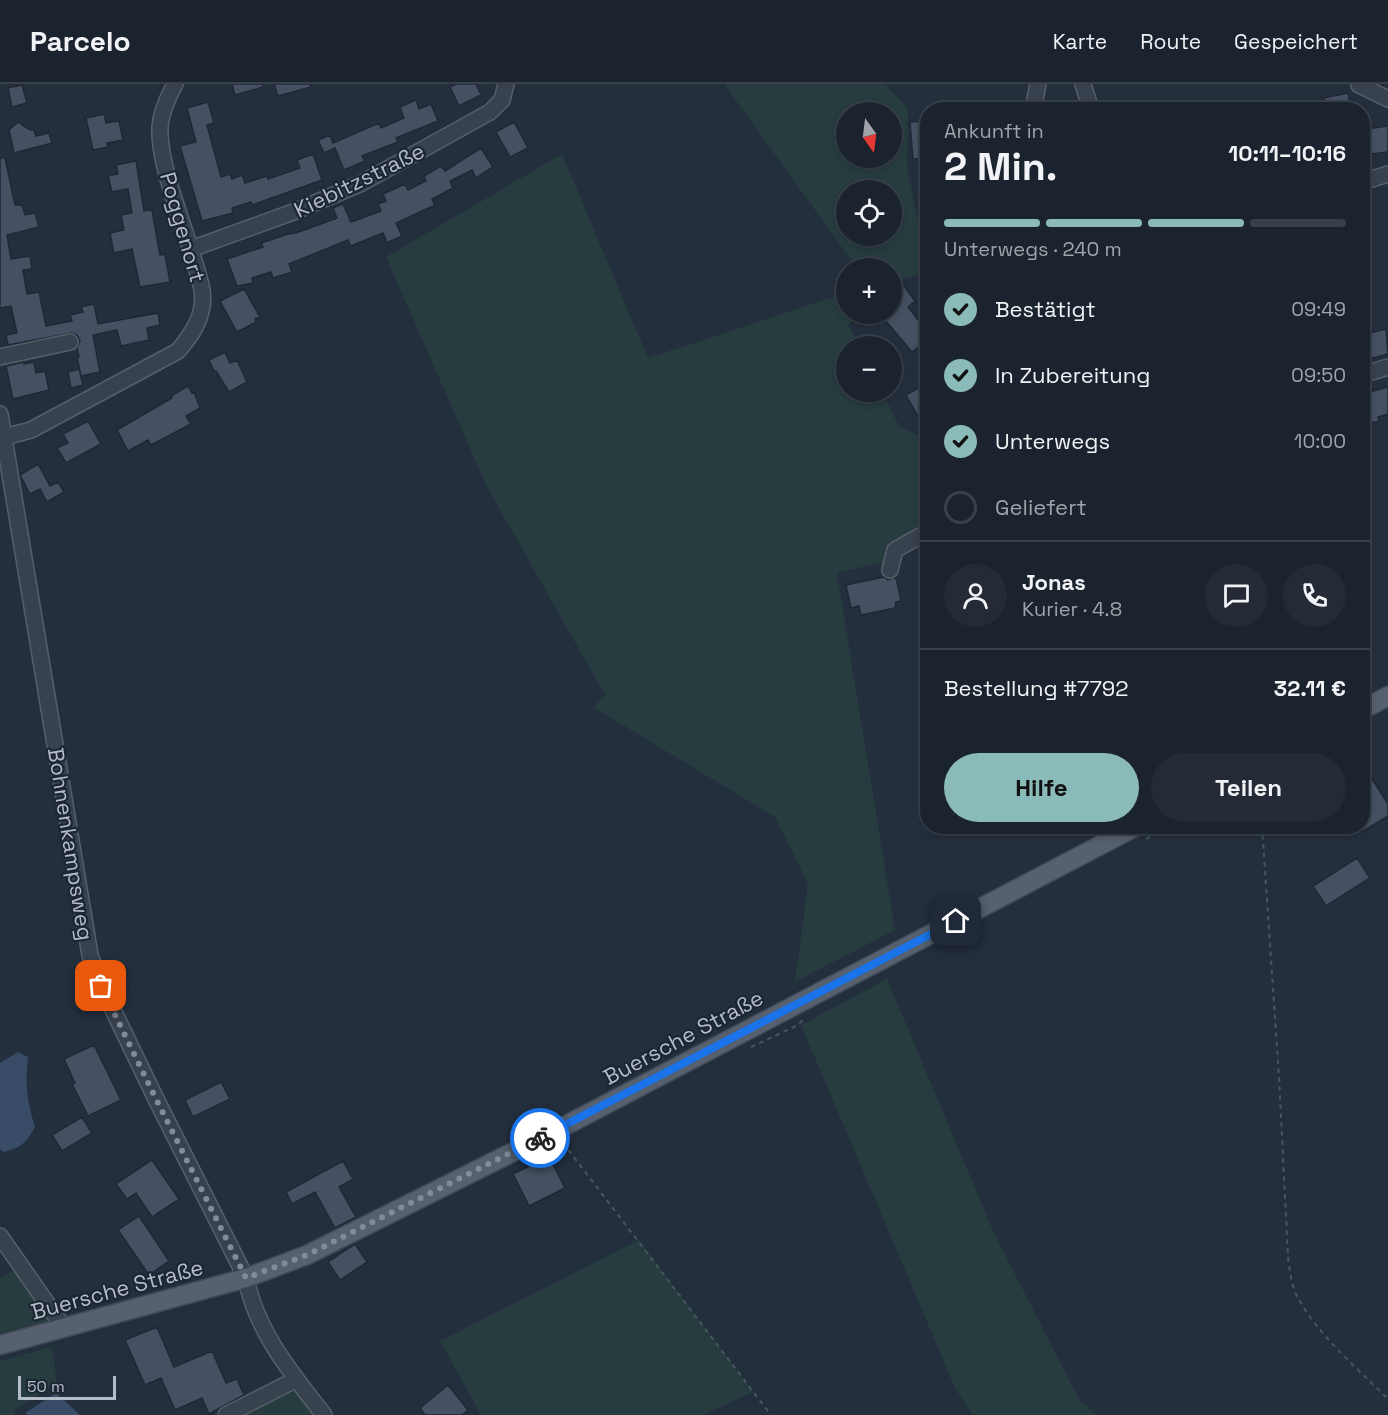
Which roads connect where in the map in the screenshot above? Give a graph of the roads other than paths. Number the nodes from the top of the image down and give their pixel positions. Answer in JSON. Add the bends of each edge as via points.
{"nodes":[{"id":1,"x":175,"y":84,"type":"edge"},
{"id":2,"x":506,"y":84,"type":"edge"},
{"id":3,"x":1038,"y":84,"type":"edge"},
{"id":4,"x":1083,"y":84,"type":"edge"},
{"id":5,"x":1359,"y":85,"type":"edge"},
{"id":6,"x":1388,"y":99,"type":"edge"},
{"id":7,"x":1035,"y":102,"type":"edge"},
{"id":8,"x":1089,"y":102,"type":"edge"},
{"id":9,"x":1388,"y":174,"type":"edge"},
{"id":10,"x":1370,"y":180,"type":"edge"},
{"id":11,"x":191,"y":249,"type":"junction"},
{"id":12,"x":70,"y":342,"type":"dead end"},
{"id":13,"x":0,"y":357,"type":"edge"},
{"id":14,"x":1388,"y":368,"type":"edge"},
{"id":15,"x":1370,"y":373,"type":"edge"},
{"id":16,"x":0,"y":414,"type":"edge"},
{"id":17,"x":4,"y":437,"type":"junction"},
{"id":18,"x":920,"y":536,"type":"edge"},
{"id":19,"x":891,"y":570,"type":"dead end"},
{"id":20,"x":1388,"y":696,"type":"edge"},
{"id":21,"x":1370,"y":706,"type":"edge"},
{"id":22,"x":1122,"y":834,"type":"edge"},
{"id":23,"x":0,"y":1236,"type":"edge"},
{"id":24,"x":246,"y":1278,"type":"junction"},
{"id":25,"x":64,"y":1328,"type":"junction"},
{"id":26,"x":0,"y":1345,"type":"edge"},
{"id":27,"x":295,"y":1380,"type":"junction"},
{"id":28,"x":226,"y":1415,"type":"edge"},
{"id":29,"x":324,"y":1415,"type":"edge"}],
"edges":[{"from":1,"to":11,"type":"street","name":"Poggenort","via":[[165,102],[160,127],[162,152]]},
{"from":2,"to":11,"type":"street","name":"Kiebitzstraße","via":[[502,100],[490,112],[362,183]]},
{"from":3,"to":7,"type":"street"},
{"from":4,"to":8,"type":"street"},
{"from":5,"to":6,"type":"street"},
{"from":9,"to":10,"type":"street"},
{"from":11,"to":17,"type":"street","name":"Poggenort","via":[[202,287],[202,310],[190,337],[178,351],[31,430]]},
{"from":12,"to":13,"type":"street"},
{"from":14,"to":15,"type":"street"},
{"from":16,"to":17,"type":"street","name":"Bohnenkampsweg"},
{"from":17,"to":24,"type":"street","name":"Bohnenkampsweg","via":[[90,955],[101,986]]},
{"from":18,"to":19,"type":"street","via":[[895,550]]},
{"from":20,"to":21,"type":"main road"},
{"from":22,"to":24,"type":"main road","name":"Buersche Straße","via":[[555,1131],[307,1255]]},
{"from":23,"to":25,"type":"street"},
{"from":24,"to":25,"type":"main road","name":"Buersche Straße"},
{"from":24,"to":27,"type":"street","via":[[249,1297],[261,1322]]},
{"from":25,"to":26,"type":"main road","name":"Buersche Straße"},
{"from":27,"to":28,"type":"street"},
{"from":27,"to":29,"type":"street"}]}
